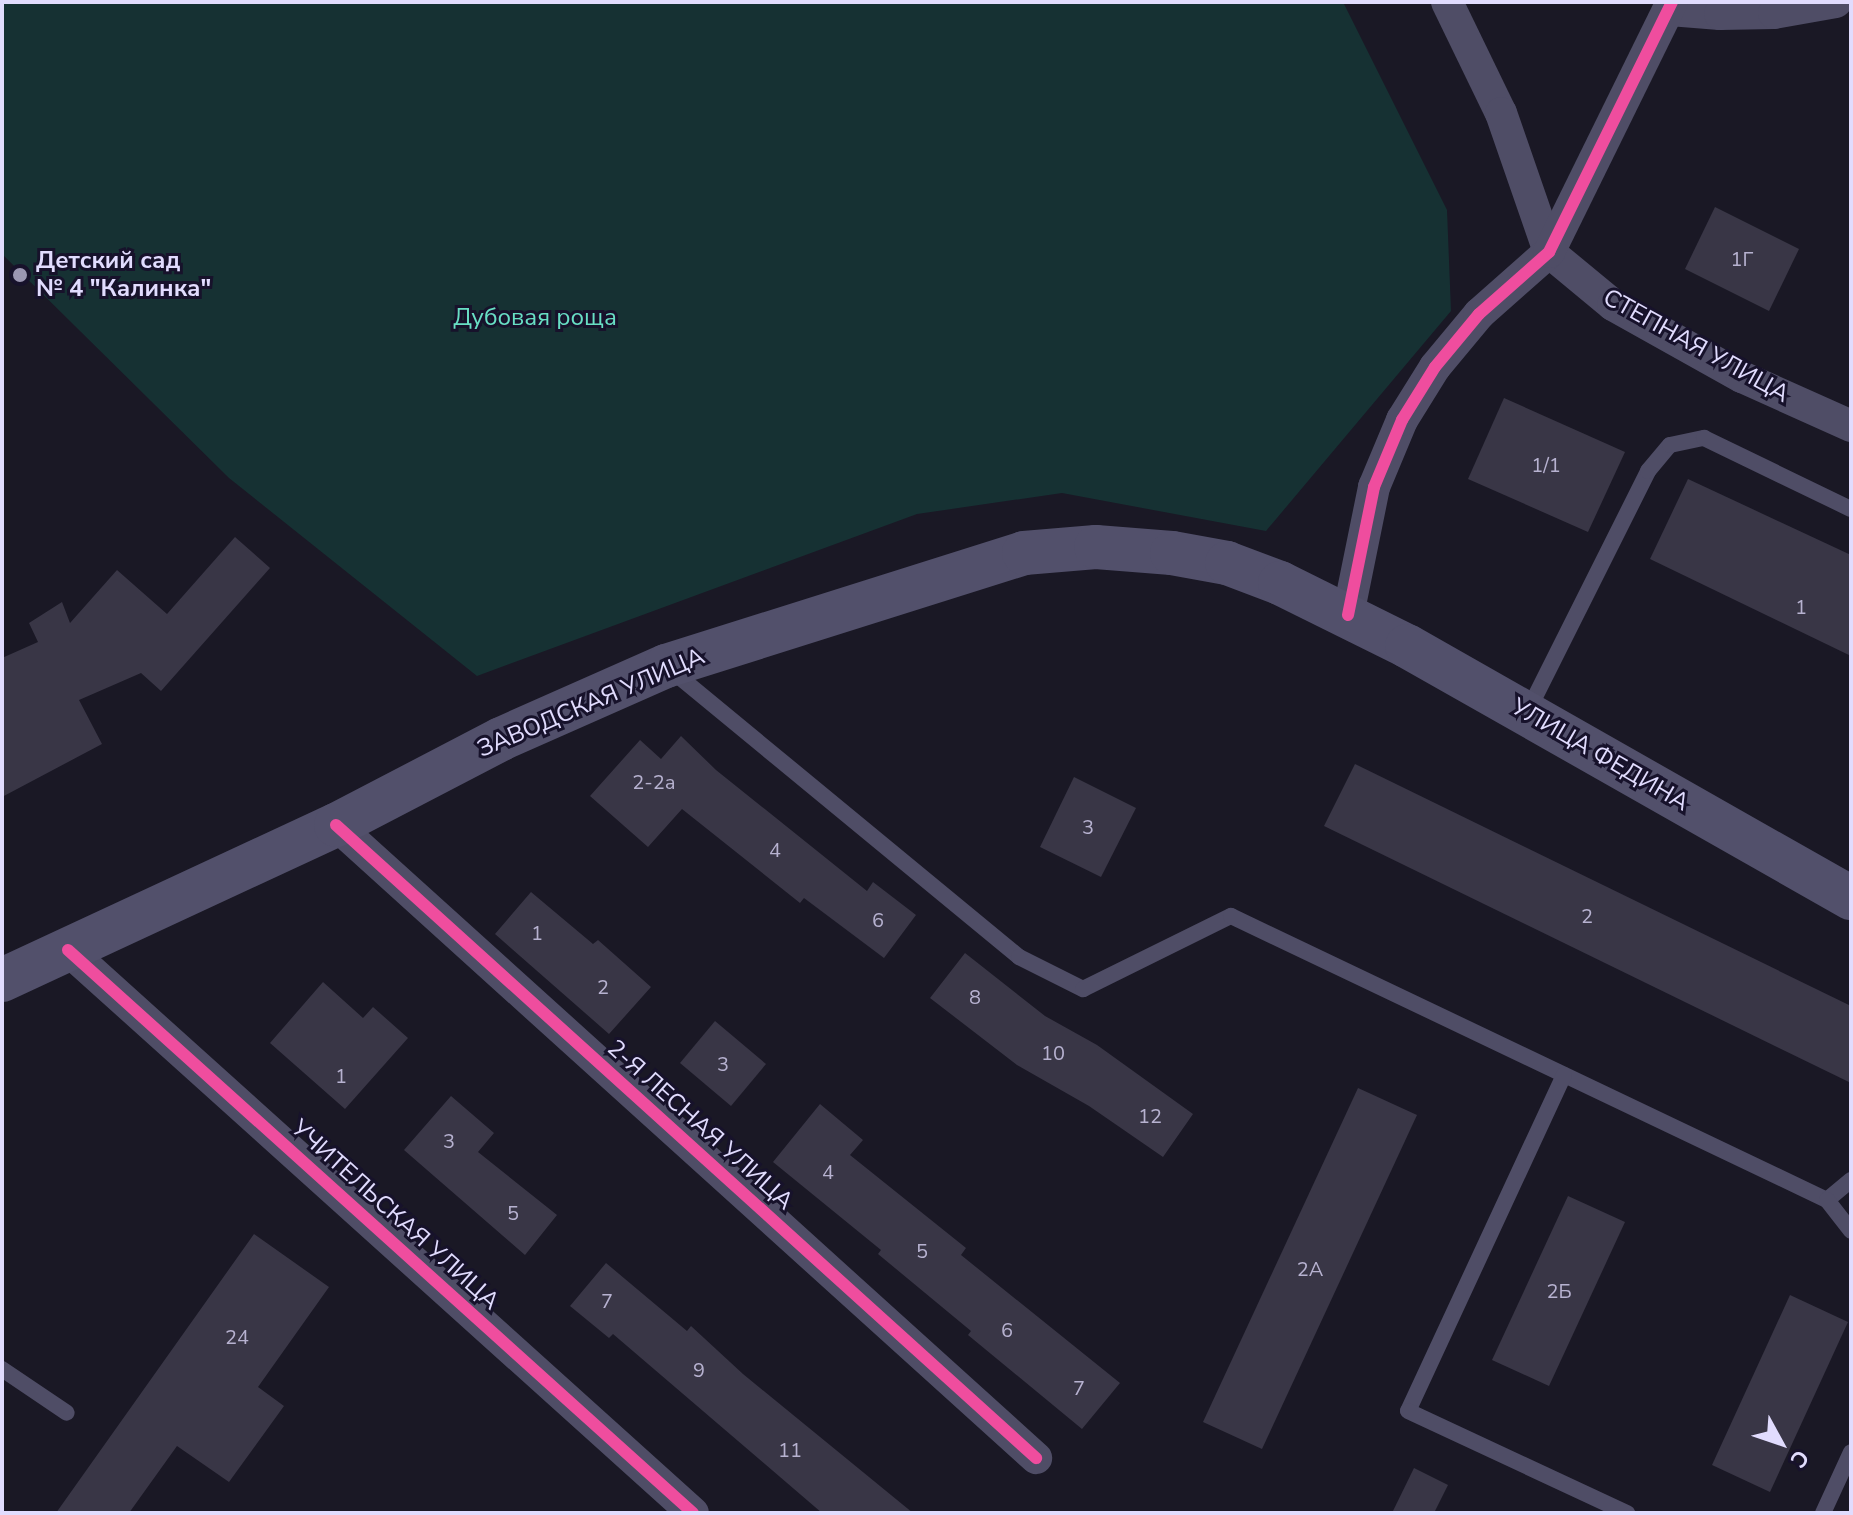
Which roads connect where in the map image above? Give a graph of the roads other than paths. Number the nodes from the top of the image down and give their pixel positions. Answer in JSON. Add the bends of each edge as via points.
{"nodes":[{"id":1,"x":1447,"y":2,"type":"edge"},
{"id":2,"x":1836,"y":2,"type":"edge"},
{"id":3,"x":1671,"y":6,"type":"edge"},
{"id":4,"x":1549,"y":252,"type":"junction"},
{"id":5,"x":1851,"y":426,"type":"edge"},
{"id":6,"x":1851,"y":509,"type":"edge"},
{"id":7,"x":1348,"y":615,"type":"junction"},
{"id":8,"x":666,"y":666,"type":"junction"},
{"id":9,"x":1527,"y":714,"type":"junction"},
{"id":10,"x":336,"y":825,"type":"junction"},
{"id":11,"x":1851,"y":898,"type":"edge"},
{"id":12,"x":68,"y":950,"type":"junction"},
{"id":13,"x":2,"y":980,"type":"edge"},
{"id":14,"x":1564,"y":1075,"type":"junction"},
{"id":15,"x":1851,"y":1180,"type":"edge"},
{"id":16,"x":1827,"y":1200,"type":"junction"},
{"id":17,"x":1851,"y":1231,"type":"edge"},
{"id":18,"x":2,"y":1369,"type":"edge"},
{"id":19,"x":67,"y":1413,"type":"dead end"},
{"id":20,"x":1851,"y":1452,"type":"edge"},
{"id":21,"x":1036,"y":1458,"type":"dead end"},
{"id":22,"x":693,"y":1513,"type":"edge"},
{"id":23,"x":1627,"y":1513,"type":"edge"},
{"id":24,"x":1823,"y":1513,"type":"edge"}],
"edges":[{"from":1,"to":4,"type":"street","via":[[1501,113]]},
{"from":2,"to":3,"type":"street","via":[[1774,13],[1720,14]]},
{"from":3,"to":4,"type":"street"},
{"from":4,"to":5,"type":"street","name":"СТЕПНАЯ УЛИЦА","via":[[1613,305],[1742,377]]},
{"from":4,"to":7,"type":"street","via":[[1479,314],[1435,367],[1402,420],[1374,487]]},
{"from":6,"to":9,"type":"lane","via":[[1704,438],[1670,445],[1648,471]]},
{"from":7,"to":8,"type":"main road","name":"ЗАВОДСКАЯ УЛИЦА","via":[[1227,563],[1096,547],[1024,553]]},
{"from":7,"to":9,"type":"main road","name":"УЛИЦА ФЕДИНА"},
{"from":8,"to":10,"type":"main road","name":"ЗАВОДСКАЯ УЛИЦА","via":[[501,739]]},
{"from":8,"to":14,"type":"lane","via":[[1019,957],[1083,989],[1231,916]]},
{"from":9,"to":11,"type":"main road","name":"УЛИЦА ФЕДИНА"},
{"from":10,"to":12,"type":"main road","name":"ЗАВОДСКАЯ УЛИЦА"},
{"from":10,"to":21,"type":"street","name":"2-Я ЛЕСНАЯ УЛИЦА"},
{"from":12,"to":13,"type":"main road","name":"ЗАВОДСКАЯ УЛИЦА"},
{"from":12,"to":22,"type":"street","name":"УЧИТЕЛЬСКАЯ УЛИЦА"},
{"from":14,"to":16,"type":"lane"},
{"from":14,"to":23,"type":"lane","via":[[1408,1411]]},
{"from":15,"to":16,"type":"lane"},
{"from":16,"to":17,"type":"lane"},
{"from":18,"to":19,"type":"lane"},
{"from":20,"to":24,"type":"lane"}]}
